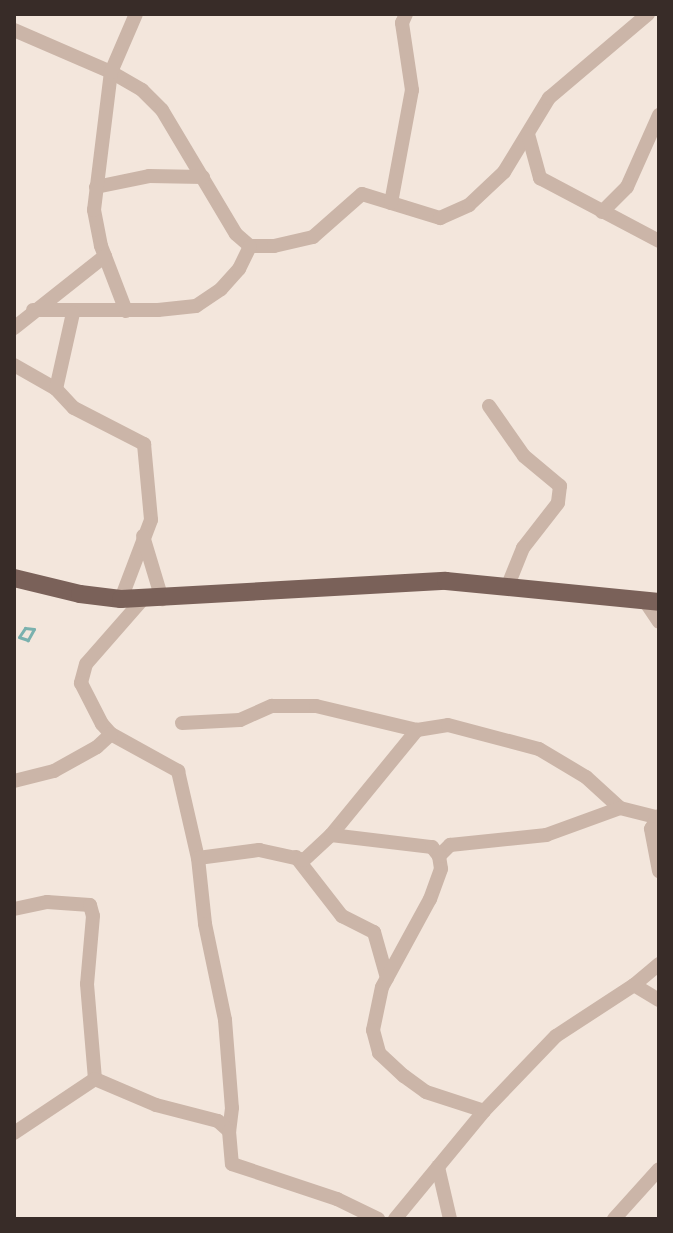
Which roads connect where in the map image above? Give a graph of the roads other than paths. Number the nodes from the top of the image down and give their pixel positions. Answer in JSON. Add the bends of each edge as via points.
{"nodes":[{"id":1,"x":136,"y":14,"type":"edge"},
{"id":2,"x":406,"y":14,"type":"edge"},
{"id":3,"x":648,"y":14,"type":"edge"},
{"id":4,"x":14,"y":30,"type":"edge"},
{"id":5,"x":111,"y":72,"type":"junction"},
{"id":6,"x":659,"y":115,"type":"edge"},
{"id":7,"x":528,"y":134,"type":"junction"},
{"id":8,"x":203,"y":177,"type":"junction"},
{"id":9,"x":96,"y":187,"type":"junction"},
{"id":10,"x":391,"y":203,"type":"junction"},
{"id":11,"x":602,"y":212,"type":"junction"},
{"id":12,"x":659,"y":241,"type":"edge"},
{"id":13,"x":250,"y":246,"type":"junction"},
{"id":14,"x":105,"y":256,"type":"junction"},
{"id":15,"x":33,"y":310,"type":"junction"},
{"id":16,"x":126,"y":311,"type":"junction"},
{"id":17,"x":73,"y":313,"type":"junction"},
{"id":18,"x":14,"y":328,"type":"edge"},
{"id":19,"x":14,"y":365,"type":"edge"},
{"id":20,"x":56,"y":389,"type":"junction"},
{"id":21,"x":489,"y":406,"type":"dead end"},
{"id":22,"x":143,"y":536,"type":"junction"},
{"id":23,"x":14,"y":578,"type":"edge"},
{"id":24,"x":508,"y":585,"type":"junction"},
{"id":25,"x":121,"y":599,"type":"junction"},
{"id":26,"x":152,"y":599,"type":"junction"},
{"id":27,"x":652,"y":602,"type":"edge"},
{"id":28,"x":659,"y":622,"type":"edge"},
{"id":29,"x":182,"y":723,"type":"dead end"},
{"id":30,"x":417,"y":730,"type":"junction"},
{"id":31,"x":111,"y":734,"type":"junction"},
{"id":32,"x":14,"y":781,"type":"edge"},
{"id":33,"x":620,"y":808,"type":"junction"},
{"id":34,"x":658,"y":816,"type":"edge"},
{"id":35,"x":331,"y":835,"type":"junction"},
{"id":36,"x":439,"y":856,"type":"junction"},
{"id":37,"x":296,"y":857,"type":"junction"},
{"id":38,"x":198,"y":858,"type":"junction"},
{"id":39,"x":659,"y":871,"type":"edge"},
{"id":40,"x":14,"y":909,"type":"edge"},
{"id":41,"x":659,"y":964,"type":"edge"},
{"id":42,"x":387,"y":978,"type":"junction"},
{"id":43,"x":634,"y":985,"type":"junction"},
{"id":44,"x":659,"y":1000,"type":"edge"},
{"id":45,"x":95,"y":1079,"type":"junction"},
{"id":46,"x":484,"y":1111,"type":"junction"},
{"id":47,"x":229,"y":1131,"type":"junction"},
{"id":48,"x":14,"y":1133,"type":"edge"},
{"id":49,"x":438,"y":1167,"type":"junction"},
{"id":50,"x":659,"y":1169,"type":"edge"},
{"id":51,"x":378,"y":1219,"type":"edge"},
{"id":52,"x":395,"y":1219,"type":"edge"},
{"id":53,"x":450,"y":1219,"type":"edge"},
{"id":54,"x":614,"y":1219,"type":"edge"}],
"edges":[{"from":1,"to":5,"type":"street"},
{"from":2,"to":10,"type":"street","via":[[402,23],[412,90]]},
{"from":3,"to":7,"type":"street","via":[[560,86]]},
{"from":4,"to":5,"type":"street"},
{"from":5,"to":8,"type":"street","via":[[142,90],[162,110]]},
{"from":5,"to":9,"type":"street"},
{"from":6,"to":11,"type":"street","via":[[627,187]]},
{"from":7,"to":10,"type":"street","via":[[488,189],[446,217]]},
{"from":7,"to":11,"type":"street","via":[[540,178]]},
{"from":8,"to":9,"type":"street","via":[[149,176]]},
{"from":8,"to":13,"type":"street","via":[[236,234]]},
{"from":9,"to":14,"type":"street","via":[[95,225]]},
{"from":10,"to":13,"type":"street","via":[[362,194],[308,239]]},
{"from":11,"to":12,"type":"street"},
{"from":13,"to":16,"type":"street","via":[[230,279],[196,306]]},
{"from":14,"to":15,"type":"street"},
{"from":14,"to":16,"type":"street"},
{"from":15,"to":17,"type":"street"},
{"from":15,"to":18,"type":"street"},
{"from":16,"to":17,"type":"street"},
{"from":17,"to":20,"type":"street"},
{"from":19,"to":20,"type":"street"},
{"from":20,"to":22,"type":"street","via":[[74,408],[144,444],[153,509]]},
{"from":21,"to":24,"type":"street","via":[[524,456],[560,486],[558,503],[519,556]]},
{"from":22,"to":25,"type":"street"},
{"from":22,"to":26,"type":"street"},
{"from":23,"to":25,"type":"main road"},
{"from":24,"to":26,"type":"main road","via":[[446,581]]},
{"from":24,"to":27,"type":"main road"},
{"from":25,"to":26,"type":"main road"},
{"from":26,"to":31,"type":"street","via":[[110,634],[82,673],[89,702]]},
{"from":27,"to":28,"type":"street"},
{"from":29,"to":30,"type":"street","via":[[240,720],[272,706],[316,706]]},
{"from":30,"to":33,"type":"street","via":[[448,725],[539,749],[586,777]]},
{"from":30,"to":35,"type":"street"},
{"from":31,"to":32,"type":"street","via":[[54,771]]},
{"from":31,"to":38,"type":"street","via":[[178,771]]},
{"from":33,"to":34,"type":"street"},
{"from":33,"to":36,"type":"street","via":[[546,835],[450,845]]},
{"from":34,"to":39,"type":"street","via":[[651,829]]},
{"from":35,"to":36,"type":"street","via":[[432,847]]},
{"from":35,"to":37,"type":"street","via":[[311,856]]},
{"from":36,"to":42,"type":"street","via":[[441,869],[430,899]]},
{"from":37,"to":38,"type":"street","via":[[259,850]]},
{"from":37,"to":42,"type":"street","via":[[342,916],[374,932]]},
{"from":38,"to":47,"type":"street","via":[[225,1020]]},
{"from":40,"to":45,"type":"street","via":[[47,902],[90,905],[87,984]]},
{"from":41,"to":43,"type":"street"},
{"from":42,"to":46,"type":"street","via":[[373,1030],[379,1053],[426,1092]]},
{"from":43,"to":44,"type":"street"},
{"from":43,"to":46,"type":"street","via":[[556,1036]]},
{"from":45,"to":47,"type":"street","via":[[156,1105],[218,1121]]},
{"from":45,"to":48,"type":"street"},
{"from":46,"to":49,"type":"street"},
{"from":47,"to":51,"type":"street","via":[[232,1164],[337,1199]]},
{"from":49,"to":52,"type":"street"},
{"from":49,"to":53,"type":"street"},
{"from":50,"to":54,"type":"street"}]}
